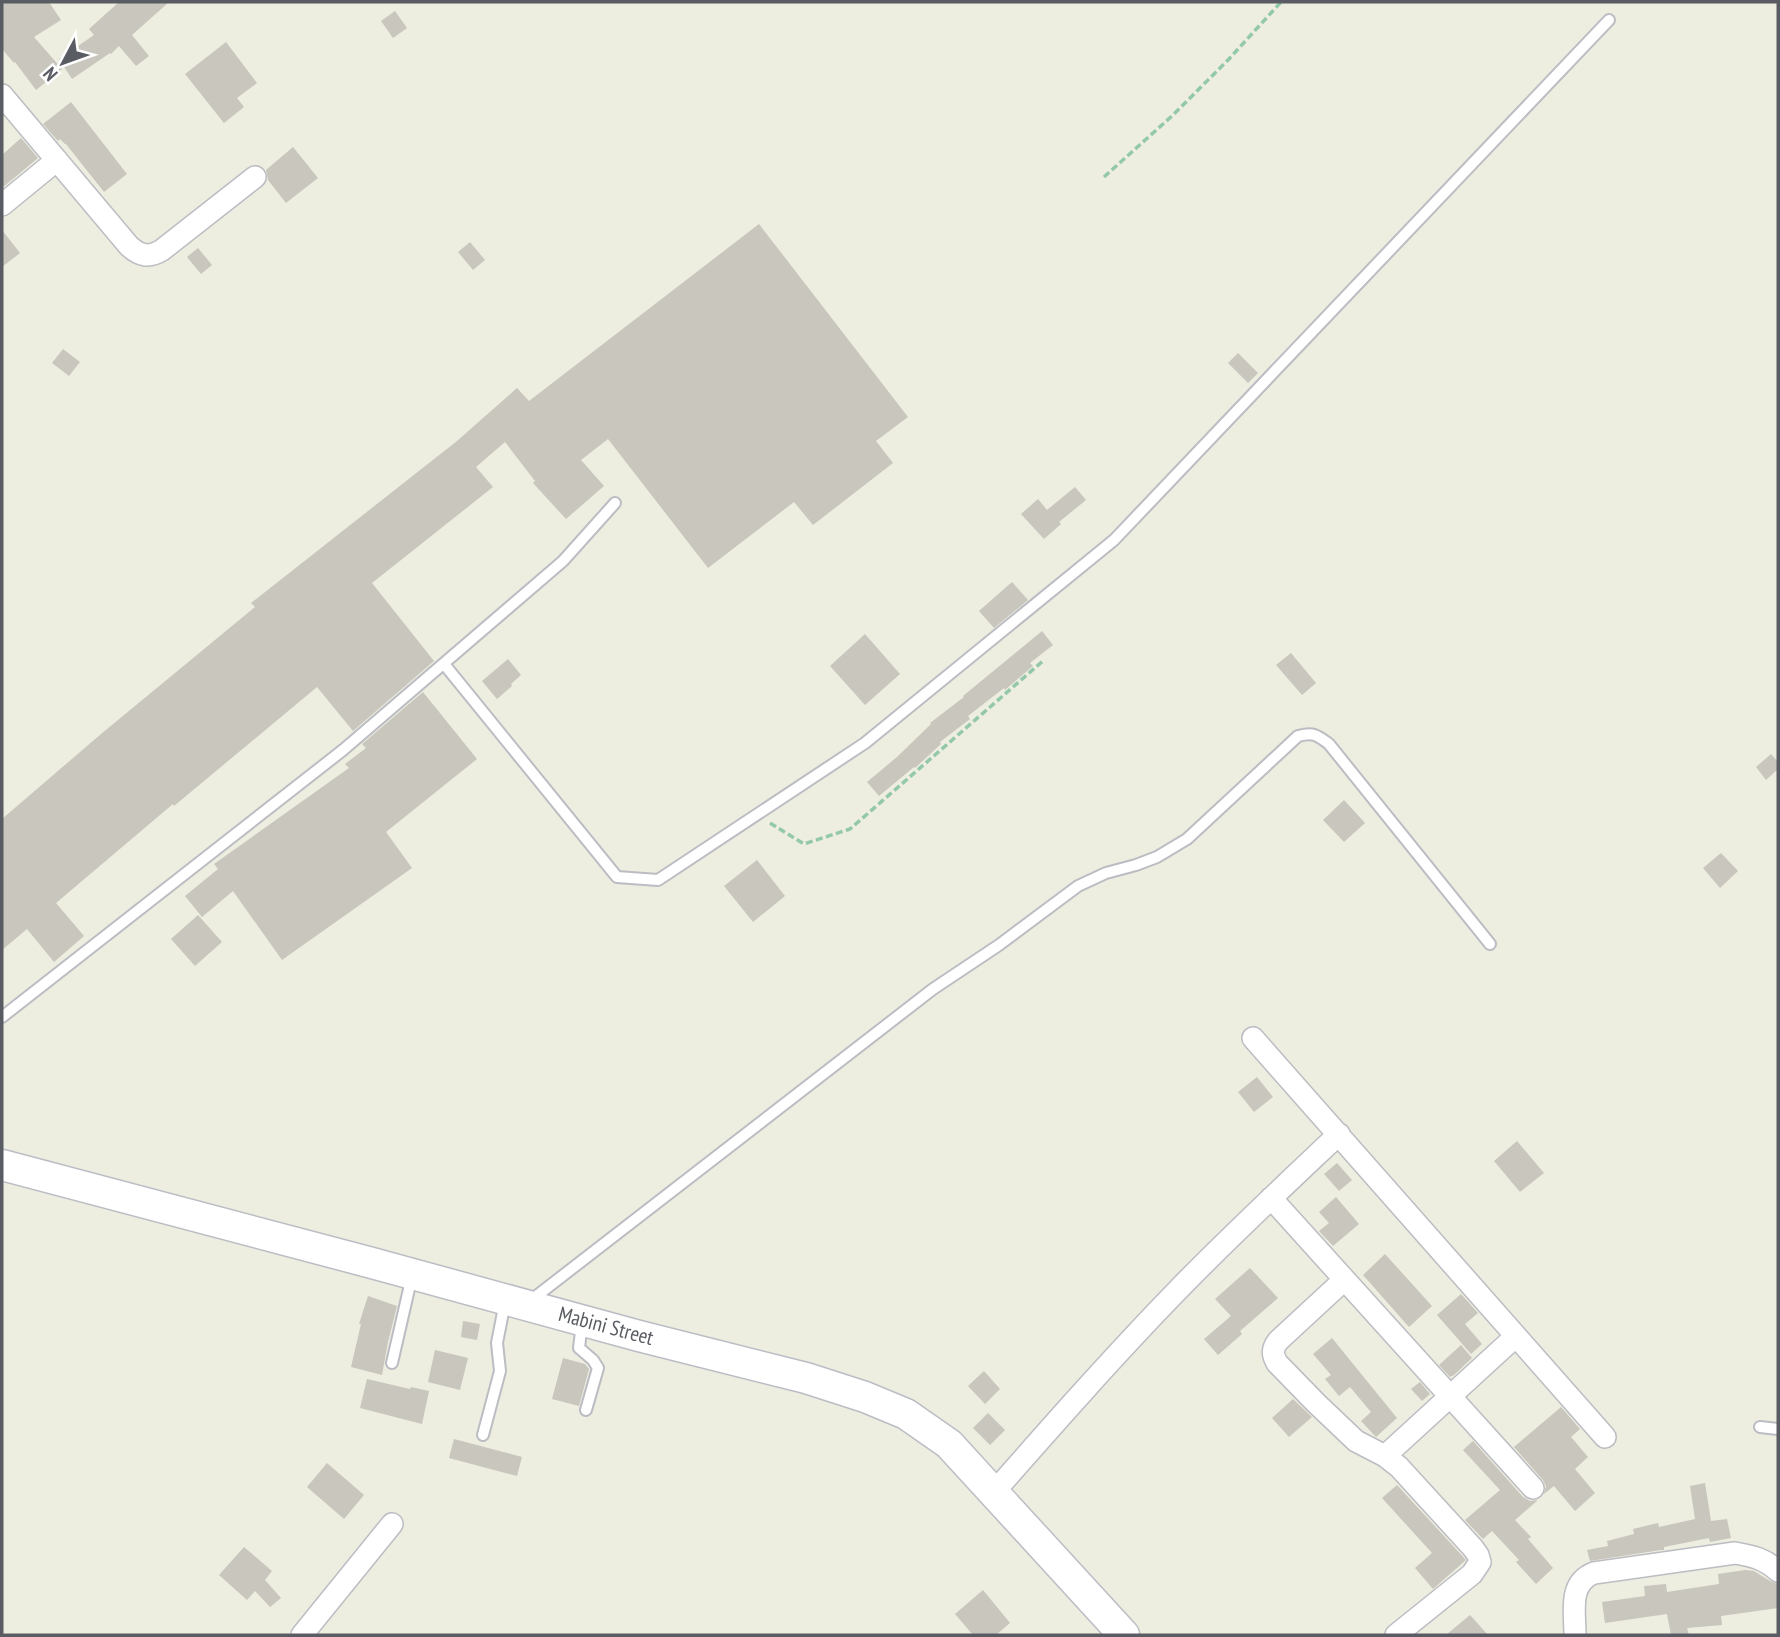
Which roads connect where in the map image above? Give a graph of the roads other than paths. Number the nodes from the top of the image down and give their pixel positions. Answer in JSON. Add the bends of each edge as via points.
{"nodes":[{"id":1,"x":1609,"y":20,"type":"dead end"},
{"id":2,"x":2,"y":95,"type":"edge"},
{"id":3,"x":57,"y":160,"type":"junction"},
{"id":4,"x":255,"y":177,"type":"dead end"},
{"id":5,"x":2,"y":205,"type":"edge"},
{"id":6,"x":615,"y":503,"type":"dead end"},
{"id":7,"x":444,"y":664,"type":"junction"},
{"id":8,"x":1490,"y":944,"type":"dead end"},
{"id":9,"x":2,"y":1017,"type":"edge"},
{"id":10,"x":1253,"y":1038,"type":"dead end"},
{"id":11,"x":1339,"y":1134,"type":"junction"},
{"id":12,"x":2,"y":1165,"type":"edge"},
{"id":13,"x":1271,"y":1198,"type":"junction"},
{"id":14,"x":413,"y":1274,"type":"junction"},
{"id":15,"x":1344,"y":1280,"type":"junction"},
{"id":16,"x":516,"y":1302,"type":"junction"},
{"id":17,"x":582,"y":1320,"type":"junction"},
{"id":18,"x":1516,"y":1336,"type":"junction"},
{"id":19,"x":392,"y":1363,"type":"dead end"},
{"id":20,"x":1450,"y":1396,"type":"junction"},
{"id":21,"x":586,"y":1410,"type":"dead end"},
{"id":22,"x":1760,"y":1427,"type":"dead end"},
{"id":23,"x":1778,"y":1429,"type":"edge"},
{"id":24,"x":483,"y":1434,"type":"dead end"},
{"id":25,"x":1605,"y":1437,"type":"dead end"},
{"id":26,"x":1385,"y":1456,"type":"junction"},
{"id":27,"x":1533,"y":1488,"type":"dead end"},
{"id":28,"x":995,"y":1492,"type":"junction"},
{"id":29,"x":392,"y":1524,"type":"dead end"},
{"id":30,"x":1778,"y":1571,"type":"edge"},
{"id":31,"x":302,"y":1635,"type":"edge"},
{"id":32,"x":1124,"y":1635,"type":"edge"},
{"id":33,"x":1396,"y":1635,"type":"edge"},
{"id":34,"x":1575,"y":1635,"type":"edge"}],
"edges":[{"from":1,"to":7,"type":"lane","via":[[1114,540],[865,743],[658,880],[617,877]]},
{"from":2,"to":3,"type":"street"},
{"from":3,"to":4,"type":"street","via":[[129,246],[145,256],[162,250]]},
{"from":3,"to":5,"type":"street"},
{"from":6,"to":7,"type":"lane","via":[[563,561]]},
{"from":7,"to":9,"type":"lane","via":[[343,750]]},
{"from":8,"to":16,"type":"lane","via":[[1329,744],[1317,735],[1298,736],[1187,839],[1157,858],[1078,886]]},
{"from":10,"to":11,"type":"street"},
{"from":11,"to":13,"type":"street"},
{"from":11,"to":18,"type":"street"},
{"from":12,"to":14,"type":"main road","name":"Mabini Street"},
{"from":13,"to":15,"type":"street"},
{"from":13,"to":28,"type":"street","via":[[1173,1295]]},
{"from":14,"to":16,"type":"main road","name":"Mabini Street"},
{"from":14,"to":19,"type":"lane"},
{"from":15,"to":20,"type":"street"},
{"from":15,"to":26,"type":"street","via":[[1278,1340],[1274,1357],[1356,1441]]},
{"from":16,"to":17,"type":"main road","name":"Mabini Street"},
{"from":16,"to":24,"type":"lane","via":[[497,1343],[500,1371]]},
{"from":17,"to":21,"type":"lane","via":[[579,1348],[598,1368]]},
{"from":17,"to":28,"type":"main road","name":"Mabini Street","via":[[806,1378],[906,1414],[949,1444]]},
{"from":18,"to":20,"type":"street"},
{"from":18,"to":25,"type":"street"},
{"from":20,"to":26,"type":"street"},
{"from":20,"to":27,"type":"street"},
{"from":22,"to":23,"type":"lane"},
{"from":26,"to":33,"type":"street","via":[[1474,1548],[1480,1562],[1472,1574]]},
{"from":28,"to":32,"type":"main road","name":"Mabini Street"},
{"from":29,"to":31,"type":"street"},
{"from":30,"to":34,"type":"street","via":[[1767,1561],[1735,1553],[1594,1573],[1577,1587]]}]}
